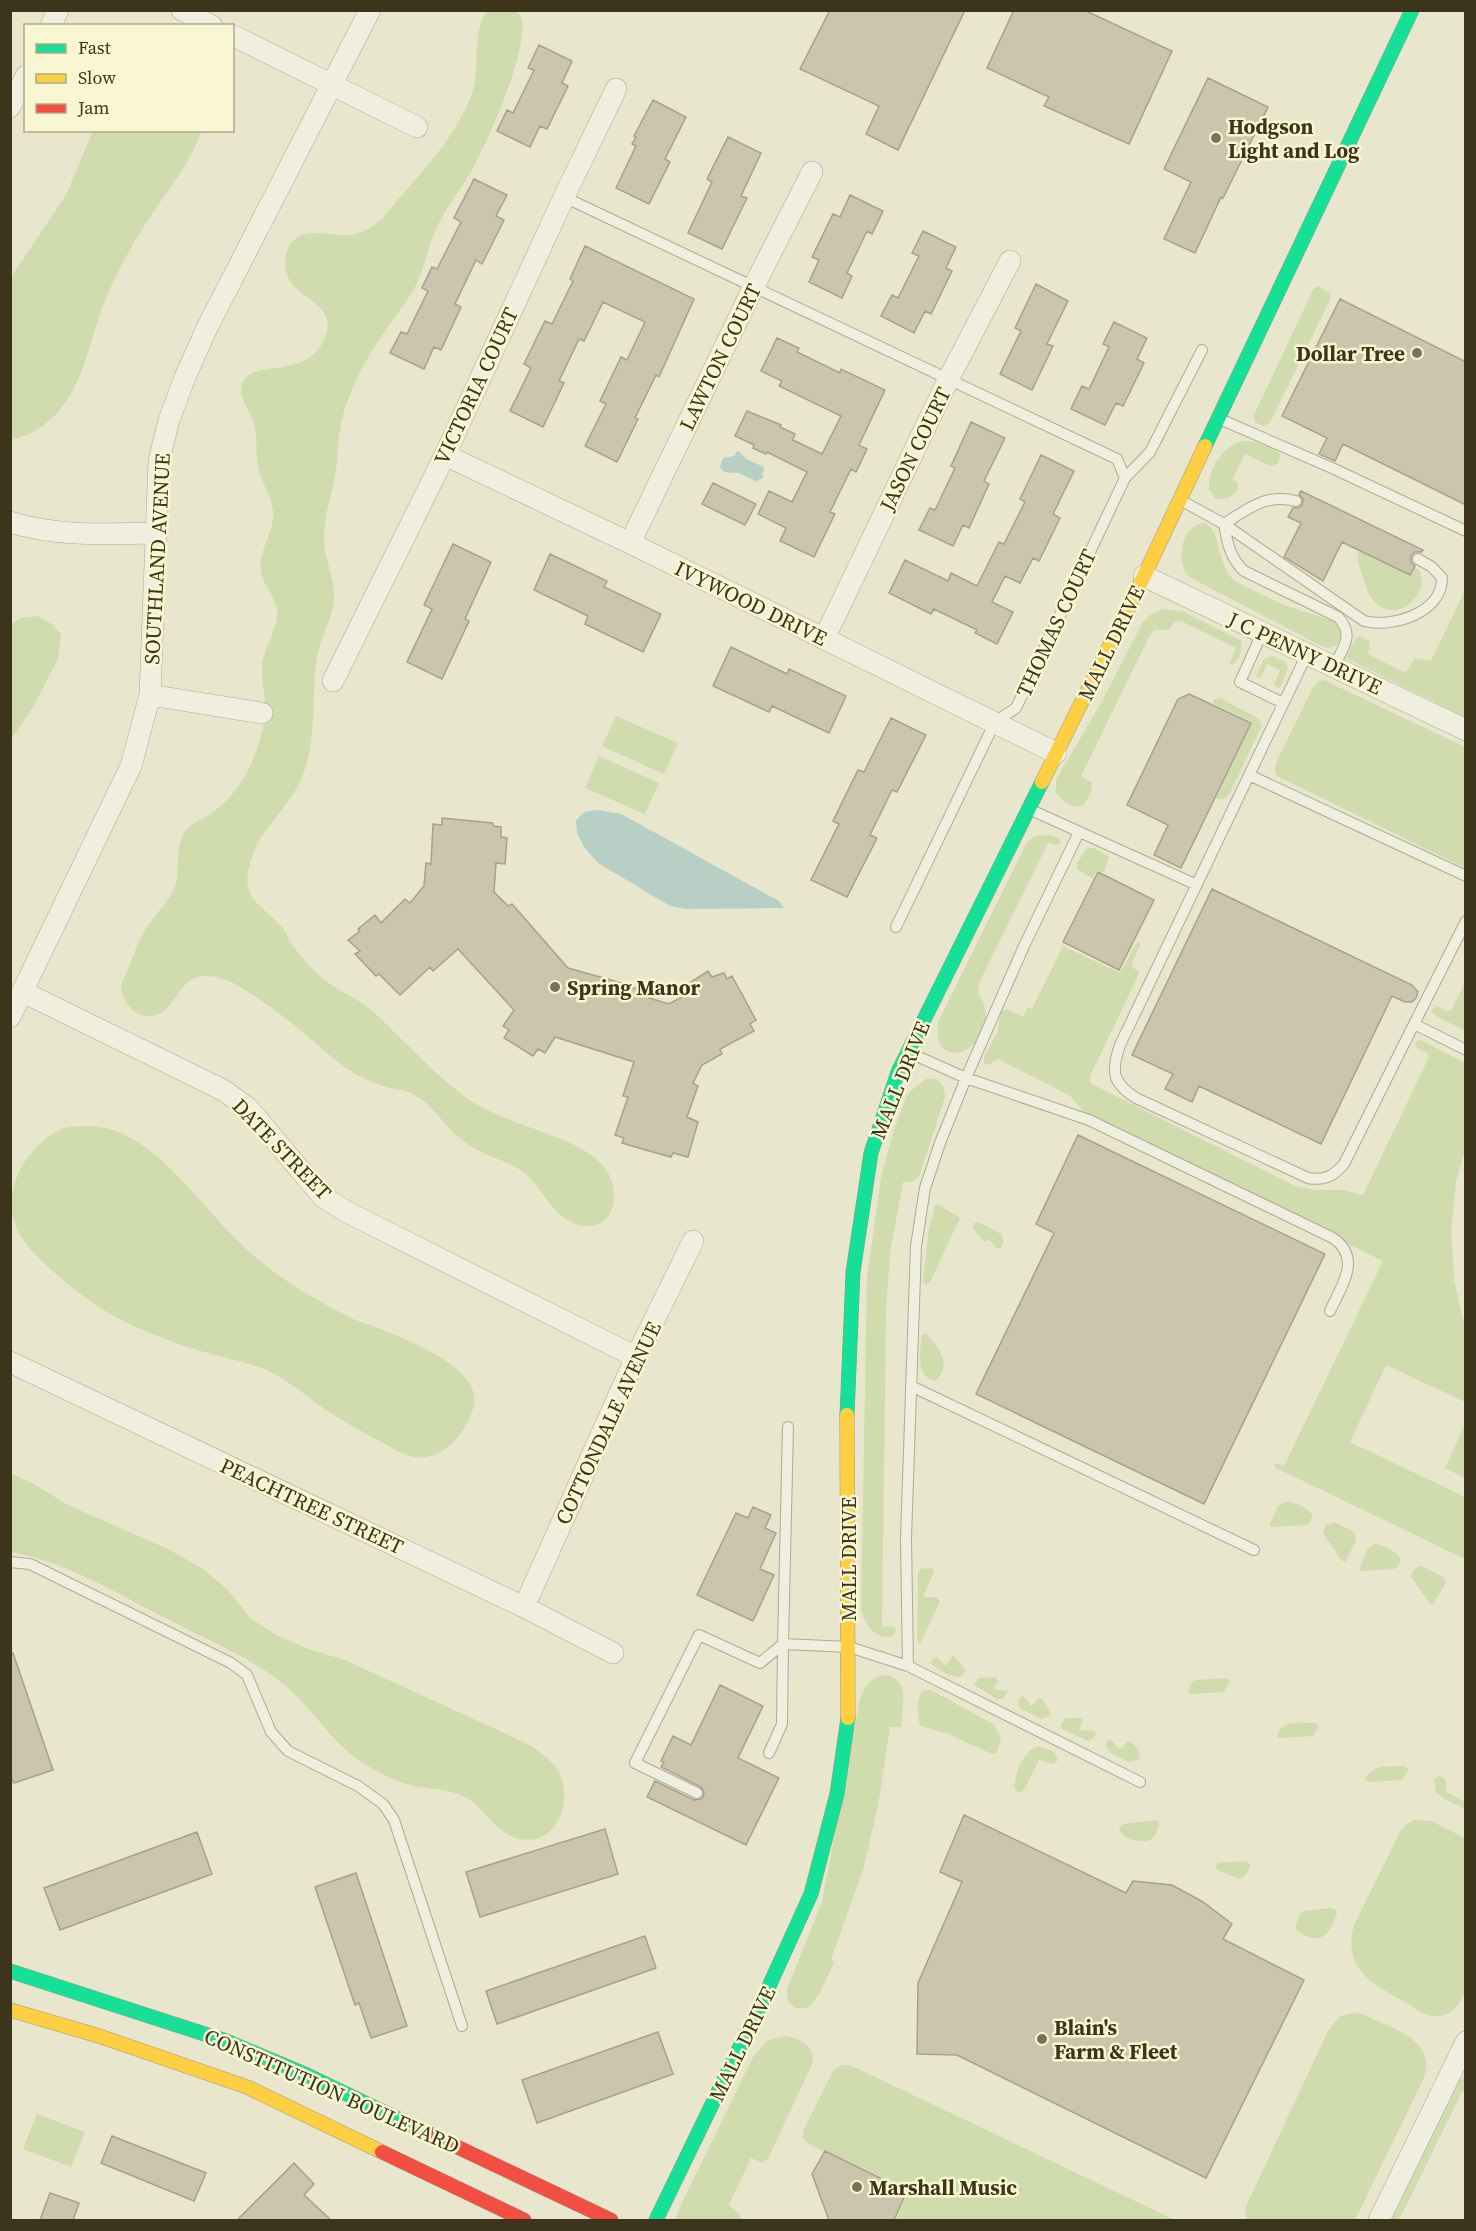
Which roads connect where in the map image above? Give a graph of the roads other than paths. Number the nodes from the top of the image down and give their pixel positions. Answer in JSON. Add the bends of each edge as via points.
{"nodes":[{"id":1,"x":58,"y":10,"type":"edge"},
{"id":2,"x":182,"y":10,"type":"edge"},
{"id":3,"x":370,"y":10,"type":"edge"},
{"id":4,"x":1412,"y":10,"type":"edge"},
{"id":5,"x":52,"y":24,"type":"edge"},
{"id":6,"x":208,"y":24,"type":"edge"},
{"id":7,"x":234,"y":36,"type":"edge"},
{"id":8,"x":24,"y":80,"type":"edge"},
{"id":9,"x":332,"y":84,"type":"junction"},
{"id":10,"x":616,"y":89,"type":"dead end"},
{"id":11,"x":10,"y":107,"type":"edge"},
{"id":12,"x":417,"y":127,"type":"dead end"},
{"id":13,"x":812,"y":172,"type":"dead end"},
{"id":14,"x":564,"y":196,"type":"junction"},
{"id":15,"x":1010,"y":261,"type":"dead end"},
{"id":16,"x":753,"y":288,"type":"junction"},
{"id":17,"x":1202,"y":350,"type":"dead end"},
{"id":18,"x":948,"y":380,"type":"junction"},
{"id":19,"x":1219,"y":418,"type":"junction"},
{"id":20,"x":445,"y":455,"type":"junction"},
{"id":21,"x":1125,"y":478,"type":"junction"},
{"id":22,"x":1179,"y":500,"type":"junction"},
{"id":23,"x":1296,"y":501,"type":"dead end"},
{"id":24,"x":10,"y":522,"type":"edge"},
{"id":25,"x":1224,"y":524,"type":"junction"},
{"id":26,"x":1466,"y":531,"type":"edge"},
{"id":27,"x":155,"y":533,"type":"junction"},
{"id":28,"x":630,"y":543,"type":"junction"},
{"id":29,"x":1418,"y":559,"type":"dead end"},
{"id":30,"x":1144,"y":576,"type":"junction"},
{"id":31,"x":1262,"y":633,"type":"junction"},
{"id":32,"x":824,"y":639,"type":"junction"},
{"id":33,"x":1307,"y":654,"type":"junction"},
{"id":34,"x":1334,"y":666,"type":"junction"},
{"id":35,"x":333,"y":681,"type":"dead end"},
{"id":36,"x":150,"y":695,"type":"junction"},
{"id":37,"x":1284,"y":703,"type":"junction"},
{"id":38,"x":262,"y":713,"type":"dead end"},
{"id":39,"x":995,"y":722,"type":"junction"},
{"id":40,"x":1466,"y":730,"type":"edge"},
{"id":41,"x":1056,"y":753,"type":"junction"},
{"id":42,"x":1249,"y":775,"type":"junction"},
{"id":43,"x":1028,"y":809,"type":"junction"},
{"id":44,"x":1079,"y":832,"type":"junction"},
{"id":45,"x":1466,"y":876,"type":"edge"},
{"id":46,"x":1197,"y":885,"type":"junction"},
{"id":47,"x":1466,"y":921,"type":"edge"},
{"id":48,"x":896,"y":927,"type":"dead end"},
{"id":49,"x":23,"y":992,"type":"junction"},
{"id":50,"x":10,"y":1017,"type":"edge"},
{"id":51,"x":1414,"y":1024,"type":"junction"},
{"id":52,"x":1466,"y":1050,"type":"edge"},
{"id":53,"x":908,"y":1052,"type":"junction"},
{"id":54,"x":966,"y":1078,"type":"junction"},
{"id":55,"x":693,"y":1241,"type":"dead end"},
{"id":56,"x":1330,"y":1311,"type":"dead end"},
{"id":57,"x":636,"y":1357,"type":"junction"},
{"id":58,"x":10,"y":1362,"type":"edge"},
{"id":59,"x":911,"y":1386,"type":"junction"},
{"id":60,"x":788,"y":1427,"type":"dead end"},
{"id":61,"x":1254,"y":1550,"type":"dead end"},
{"id":62,"x":10,"y":1562,"type":"edge"},
{"id":63,"x":524,"y":1607,"type":"junction"},
{"id":64,"x":783,"y":1644,"type":"junction"},
{"id":65,"x":849,"y":1647,"type":"junction"},
{"id":66,"x":613,"y":1653,"type":"dead end"},
{"id":67,"x":908,"y":1666,"type":"junction"},
{"id":68,"x":769,"y":1753,"type":"dead end"},
{"id":69,"x":1140,"y":1782,"type":"dead end"},
{"id":70,"x":698,"y":1793,"type":"dead end"},
{"id":71,"x":10,"y":1971,"type":"edge"},
{"id":72,"x":10,"y":2010,"type":"edge"},
{"id":73,"x":462,"y":2026,"type":"dead end"},
{"id":74,"x":1466,"y":2042,"type":"edge"},
{"id":75,"x":524,"y":2220,"type":"edge"},
{"id":76,"x":611,"y":2220,"type":"edge"},
{"id":77,"x":656,"y":2220,"type":"edge"},
{"id":78,"x":1379,"y":2220,"type":"edge"}],
"edges":[{"from":1,"to":5,"type":"street"},
{"from":2,"to":6,"type":"street"},
{"from":3,"to":9,"type":"street","name":"SOUTHLAND AVENUE"},
{"from":4,"to":19,"type":"street","name":"MALL DRIVE"},
{"from":7,"to":9,"type":"street"},
{"from":8,"to":11,"type":"street"},
{"from":9,"to":12,"type":"street"},
{"from":9,"to":27,"type":"street","name":"SOUTHLAND AVENUE","via":[[185,377],[159,460]]},
{"from":10,"to":14,"type":"street","name":"VICTORIA COURT"},
{"from":13,"to":16,"type":"street","name":"LAWTON COURT"},
{"from":14,"to":16,"type":"lane"},
{"from":14,"to":20,"type":"street","name":"VICTORIA COURT"},
{"from":15,"to":18,"type":"street","name":"JASON COURT"},
{"from":16,"to":18,"type":"lane"},
{"from":16,"to":28,"type":"street","name":"LAWTON COURT"},
{"from":17,"to":21,"type":"lane","name":"THOMAS COURT","via":[[1150,452]]},
{"from":18,"to":21,"type":"lane","via":[[1117,459]]},
{"from":18,"to":32,"type":"street","name":"JASON COURT"},
{"from":19,"to":22,"type":"street","name":"MALL DRIVE"},
{"from":19,"to":26,"type":"lane"},
{"from":20,"to":28,"type":"street","name":"IVYWOOD DRIVE"},
{"from":20,"to":35,"type":"street","name":"VICTORIA COURT"},
{"from":21,"to":39,"type":"lane","name":"THOMAS COURT","via":[[1016,708]]},
{"from":22,"to":25,"type":"lane"},
{"from":22,"to":30,"type":"street","name":"MALL DRIVE"},
{"from":23,"to":25,"type":"lane","via":[[1266,500]]},
{"from":24,"to":27,"type":"street","via":[[84,534]]},
{"from":25,"to":29,"type":"lane","via":[[1355,616],[1375,623],[1410,616],[1438,595],[1443,578]]},
{"from":25,"to":34,"type":"lane","via":[[1231,556],[1244,571],[1322,607],[1344,622],[1347,637]]},
{"from":27,"to":36,"type":"street","name":"SOUTHLAND AVENUE"},
{"from":28,"to":32,"type":"street","name":"IVYWOOD DRIVE"},
{"from":30,"to":31,"type":"street","name":"J C PENNY DRIVE"},
{"from":30,"to":41,"type":"street","name":"MALL DRIVE"},
{"from":31,"to":33,"type":"street","name":"J C PENNY DRIVE"},
{"from":31,"to":37,"type":"lane","via":[[1239,682]]},
{"from":32,"to":39,"type":"street","name":"IVYWOOD DRIVE"},
{"from":33,"to":34,"type":"street","name":"J C PENNY DRIVE"},
{"from":33,"to":37,"type":"lane"},
{"from":34,"to":40,"type":"street","name":"J C PENNY DRIVE"},
{"from":36,"to":38,"type":"street"},
{"from":36,"to":49,"type":"street","name":"SOUTHLAND AVENUE","via":[[131,766]]},
{"from":37,"to":42,"type":"lane"},
{"from":39,"to":41,"type":"street","name":"IVYWOOD DRIVE"},
{"from":39,"to":48,"type":"lane","name":"THOMAS COURT"},
{"from":41,"to":43,"type":"street","name":"MALL DRIVE"},
{"from":42,"to":45,"type":"lane"},
{"from":42,"to":46,"type":"lane"},
{"from":43,"to":44,"type":"lane"},
{"from":43,"to":53,"type":"street","name":"MALL DRIVE"},
{"from":44,"to":46,"type":"lane"},
{"from":44,"to":54,"type":"lane"},
{"from":46,"to":51,"type":"lane","via":[[1116,1058],[1114,1070],[1125,1091],[1308,1178],[1328,1178],[1344,1164]]},
{"from":47,"to":51,"type":"lane"},
{"from":49,"to":50,"type":"street","name":"SOUTHLAND AVENUE"},
{"from":49,"to":57,"type":"street","name":"DATE STREET","via":[[223,1090],[248,1108],[323,1197],[347,1212]]},
{"from":51,"to":52,"type":"lane"},
{"from":53,"to":54,"type":"lane"},
{"from":53,"to":65,"type":"street","name":"MALL DRIVE","via":[[871,1153],[853,1272],[848,1392]]},
{"from":54,"to":56,"type":"lane","via":[[1089,1120],[1333,1238],[1347,1251],[1348,1260],[1344,1281]]},
{"from":54,"to":59,"type":"lane","via":[[940,1143],[920,1213]]},
{"from":55,"to":57,"type":"street","name":"COTTONDALE AVENUE"},
{"from":57,"to":63,"type":"street","name":"COTTONDALE AVENUE"},
{"from":58,"to":63,"type":"street","name":"PEACHTREE STREET"},
{"from":59,"to":61,"type":"lane"},
{"from":59,"to":67,"type":"lane","via":[[906,1538]]},
{"from":60,"to":64,"type":"lane"},
{"from":62,"to":73,"type":"lane","via":[[30,1564],[231,1663],[247,1675],[271,1732],[288,1751],[358,1786],[383,1804],[394,1821]]},
{"from":63,"to":66,"type":"street","name":"PEACHTREE STREET"},
{"from":64,"to":65,"type":"lane"},
{"from":64,"to":68,"type":"lane","via":[[782,1724]]},
{"from":64,"to":70,"type":"lane","via":[[760,1663],[699,1635],[635,1763]]},
{"from":65,"to":67,"type":"lane"},
{"from":65,"to":77,"type":"street","name":"MALL DRIVE","via":[[849,1709],[837,1794],[811,1893]]},
{"from":67,"to":69,"type":"lane"},
{"from":71,"to":76,"type":"street","name":"CONSTITUTION BOULEVARD","via":[[226,2041],[307,2075]]},
{"from":72,"to":75,"type":"street","name":"CONSTITUTION BOULEVARD","via":[[247,2087]]},
{"from":74,"to":78,"type":"street"}]}
